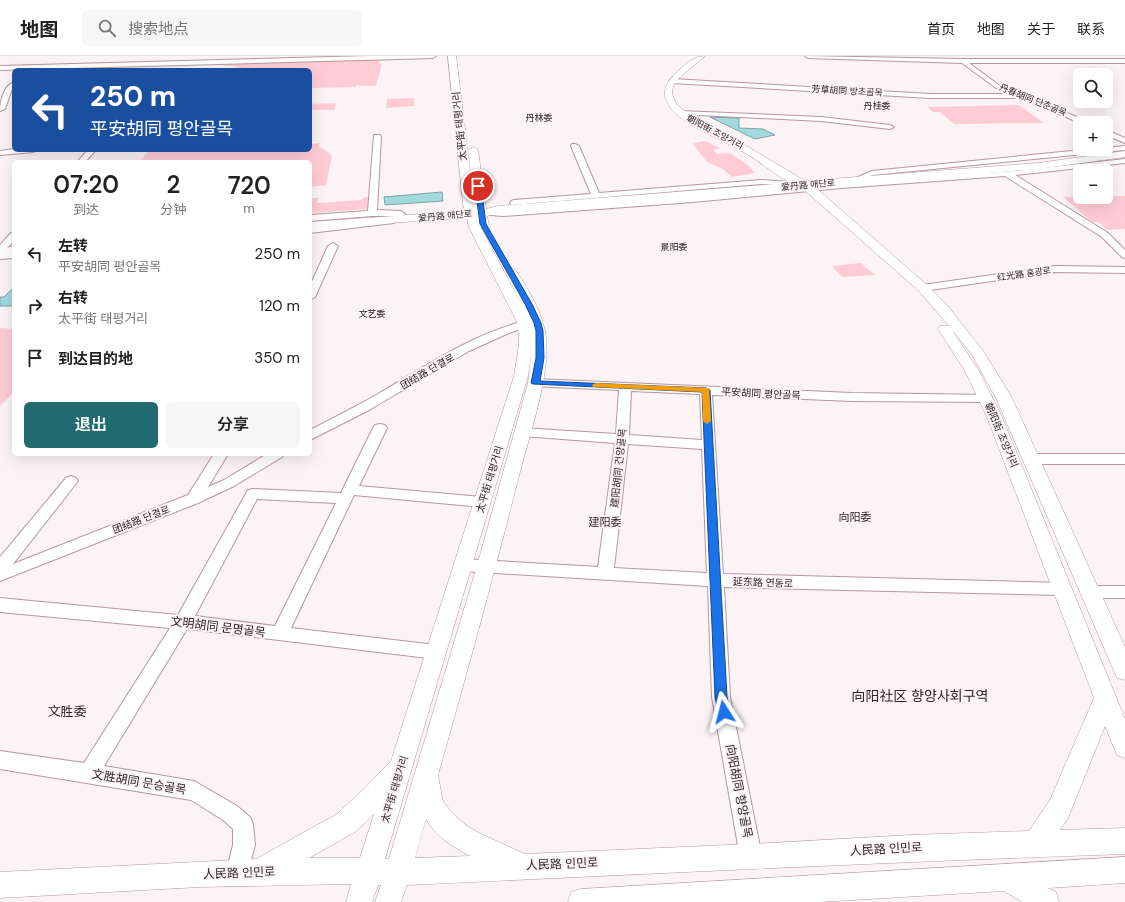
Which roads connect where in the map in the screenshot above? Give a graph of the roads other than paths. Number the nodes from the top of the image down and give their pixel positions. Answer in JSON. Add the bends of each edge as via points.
{"nodes":[{"id":1,"x":433,"y":56,"type":"edge"},
{"id":2,"x":452,"y":56,"type":"edge"},
{"id":3,"x":460,"y":56,"type":"edge"},
{"id":4,"x":701,"y":56,"type":"edge"},
{"id":5,"x":808,"y":56,"type":"edge"},
{"id":6,"x":962,"y":61,"type":"junction"},
{"id":7,"x":1125,"y":61,"type":"edge"},
{"id":8,"x":171,"y":64,"type":"junction"},
{"id":9,"x":0,"y":68,"type":"edge"},
{"id":10,"x":168,"y":68,"type":"edge"},
{"id":11,"x":672,"y":81,"type":"junction"},
{"id":12,"x":12,"y":86,"type":"edge"},
{"id":13,"x":465,"y":86,"type":"dead end"},
{"id":14,"x":1022,"y":96,"type":"junction"},
{"id":15,"x":5,"y":109,"type":"edge"},
{"id":16,"x":680,"y":113,"type":"junction"},
{"id":17,"x":0,"y":118,"type":"edge"},
{"id":18,"x":1073,"y":118,"type":"edge"},
{"id":19,"x":890,"y":127,"type":"dead end"},
{"id":20,"x":1113,"y":135,"type":"edge"},
{"id":21,"x":377,"y":137,"type":"dead end"},
{"id":22,"x":1125,"y":141,"type":"edge"},
{"id":23,"x":472,"y":142,"type":"dead end"},
{"id":24,"x":575,"y":146,"type":"dead end"},
{"id":25,"x":1125,"y":148,"type":"edge"},
{"id":26,"x":1113,"y":151,"type":"edge"},
{"id":27,"x":1125,"y":151,"type":"edge"},
{"id":28,"x":12,"y":152,"type":"edge"},
{"id":29,"x":90,"y":152,"type":"edge"},
{"id":30,"x":0,"y":153,"type":"edge"},
{"id":31,"x":1113,"y":153,"type":"edge"},
{"id":32,"x":1087,"y":156,"type":"edge"},
{"id":33,"x":1093,"y":156,"type":"edge"},
{"id":34,"x":1111,"y":156,"type":"edge"},
{"id":35,"x":83,"y":160,"type":"edge"},
{"id":36,"x":1124,"y":160,"type":"edge"},
{"id":37,"x":1006,"y":173,"type":"junction"},
{"id":38,"x":844,"y":184,"type":"junction"},
{"id":39,"x":800,"y":185,"type":"junction"},
{"id":40,"x":596,"y":196,"type":"junction"},
{"id":41,"x":834,"y":209,"type":"junction"},
{"id":42,"x":480,"y":210,"type":"junction"},
{"id":43,"x":372,"y":213,"type":"junction"},
{"id":44,"x":400,"y":217,"type":"junction"},
{"id":45,"x":312,"y":218,"type":"edge"},
{"id":46,"x":312,"y":224,"type":"edge"},
{"id":47,"x":312,"y":230,"type":"edge"},
{"id":48,"x":333,"y":246,"type":"dead end"},
{"id":49,"x":1125,"y":255,"type":"edge"},
{"id":50,"x":1125,"y":270,"type":"edge"},
{"id":51,"x":923,"y":288,"type":"junction"},
{"id":52,"x":312,"y":293,"type":"edge"},
{"id":53,"x":525,"y":324,"type":"junction"},
{"id":54,"x":535,"y":383,"type":"junction"},
{"id":55,"x":625,"y":386,"type":"junction"},
{"id":56,"x":706,"y":390,"type":"junction"},
{"id":57,"x":986,"y":398,"type":"junction"},
{"id":58,"x":380,"y":428,"type":"dead end"},
{"id":59,"x":522,"y":432,"type":"junction"},
{"id":60,"x":312,"y":435,"type":"edge"},
{"id":61,"x":622,"y":439,"type":"junction"},
{"id":62,"x":708,"y":445,"type":"junction"},
{"id":63,"x":220,"y":456,"type":"edge"},
{"id":64,"x":275,"y":456,"type":"edge"},
{"id":65,"x":1030,"y":459,"type":"junction"},
{"id":66,"x":1125,"y":459,"type":"edge"},
{"id":67,"x":71,"y":481,"type":"dead end"},
{"id":68,"x":349,"y":494,"type":"junction"},
{"id":69,"x":193,"y":499,"type":"junction"},
{"id":70,"x":482,"y":502,"type":"junction"},
{"id":71,"x":463,"y":564,"type":"junction"},
{"id":72,"x":487,"y":566,"type":"junction"},
{"id":73,"x":0,"y":568,"type":"edge"},
{"id":74,"x":605,"y":574,"type":"junction"},
{"id":75,"x":0,"y":575,"type":"edge"},
{"id":76,"x":714,"y":580,"type":"junction"},
{"id":77,"x":1063,"y":589,"type":"junction"},
{"id":78,"x":1090,"y":592,"type":"junction"},
{"id":79,"x":1125,"y":592,"type":"edge"},
{"id":80,"x":0,"y":605,"type":"edge"},
{"id":81,"x":183,"y":622,"type":"junction"},
{"id":82,"x":279,"y":634,"type":"junction"},
{"id":83,"x":436,"y":652,"type":"junction"},
{"id":84,"x":1125,"y":671,"type":"edge"},
{"id":85,"x":1105,"y":698,"type":"junction"},
{"id":86,"x":1125,"y":747,"type":"edge"},
{"id":87,"x":0,"y":760,"type":"edge"},
{"id":88,"x":402,"y":764,"type":"junction"},
{"id":89,"x":428,"y":766,"type":"junction"},
{"id":90,"x":89,"y":773,"type":"junction"},
{"id":91,"x":1125,"y":841,"type":"edge"},
{"id":92,"x":1036,"y":844,"type":"junction"},
{"id":93,"x":751,"y":857,"type":"junction"},
{"id":94,"x":523,"y":866,"type":"junction"},
{"id":95,"x":1125,"y":870,"type":"edge"},
{"id":96,"x":369,"y":871,"type":"junction"},
{"id":97,"x":398,"y":872,"type":"junction"},
{"id":98,"x":247,"y":873,"type":"junction"},
{"id":99,"x":1008,"y":878,"type":"junction"},
{"id":100,"x":0,"y":885,"type":"edge"},
{"id":101,"x":359,"y":902,"type":"edge"},
{"id":102,"x":388,"y":902,"type":"edge"},
{"id":103,"x":581,"y":902,"type":"edge"},
{"id":104,"x":1046,"y":902,"type":"edge"}],
"edges":[{"from":1,"to":8,"type":"street"},
{"from":2,"to":42,"type":"main road","name":"太平街 태평거리","via":[[467,199]]},
{"from":3,"to":13,"type":"main road","name":"太平街 태평거리"},
{"from":4,"to":11,"type":"main road"},
{"from":5,"to":6,"type":"street"},
{"from":6,"to":7,"type":"street"},
{"from":6,"to":14,"type":"street","name":"丹春胡同 단춘골목","via":[[998,87]]},
{"from":8,"to":9,"type":"street"},
{"from":8,"to":10,"type":"street"},
{"from":11,"to":14,"type":"street","name":"芳草胡同 방초골목","via":[[923,96]]},
{"from":11,"to":16,"type":"main road","name":"朝阳街 조양거리","via":[[668,96]]},
{"from":12,"to":15,"type":"street","via":[[9,88]]},
{"from":14,"to":18,"type":"street","name":"丹春胡同 단춘골목"},
{"from":15,"to":17,"type":"street"},
{"from":16,"to":19,"type":"street","via":[[821,119]]},
{"from":16,"to":39,"type":"main road","name":"朝阳街 조양거리","via":[[755,154]]},
{"from":20,"to":22,"type":"street"},
{"from":21,"to":43,"type":"street"},
{"from":23,"to":42,"type":"main road","name":"太平街 태평거리"},
{"from":24,"to":40,"type":"street"},
{"from":25,"to":26,"type":"street","name":"爱丹路 애단로"},
{"from":27,"to":31,"type":"main road","name":"爱丹路 애단로"},
{"from":28,"to":30,"type":"street"},
{"from":29,"to":35,"type":"street"},
{"from":32,"to":39,"type":"main road","name":"爱丹路 애단로"},
{"from":33,"to":38,"type":"main road","name":"爱丹路 애단로","via":[[1038,166]]},
{"from":34,"to":36,"type":"main road","name":"爱丹路 애단로"},
{"from":36,"to":37,"type":"street","name":"爱丹路 애단로"},
{"from":37,"to":38,"type":"street","name":"爱丹路 애단로"},
{"from":37,"to":49,"type":"street","via":[[1101,232]]},
{"from":38,"to":39,"type":"main road","name":"爱丹路 애단로"},
{"from":38,"to":41,"type":"main road","via":[[830,195]]},
{"from":39,"to":40,"type":"street","name":"爱丹路 애단로","via":[[761,182]]},
{"from":39,"to":41,"type":"main road","name":"朝阳街 조양거리"},
{"from":39,"to":42,"type":"main road","name":"爱丹路 애단로"},
{"from":39,"to":57,"type":"main road","name":"朝阳街 조양거리","via":[[911,289],[954,340]]},
{"from":40,"to":42,"type":"street","name":"爱丹路 애단로","via":[[496,204]]},
{"from":41,"to":51,"type":"main road","name":"朝阳街 조양거리"},
{"from":42,"to":44,"type":"main road","name":"爱丹路 애단로"},
{"from":42,"to":53,"type":"main road","name":"太平街 태평거리","via":[[475,227]]},
{"from":42,"to":54,"type":"main road","name":"太平街 태평거리","via":[[483,224],[529,304],[537,323],[540,358]]},
{"from":43,"to":44,"type":"street","name":"爱丹路 애단로"},
{"from":43,"to":45,"type":"street","name":"爱丹路 애단로"},
{"from":44,"to":46,"type":"main road","name":"爱丹路 애단로"},
{"from":44,"to":47,"type":"street","name":"爱丹路 애단로","via":[[371,224]]},
{"from":48,"to":52,"type":"street"},
{"from":50,"to":51,"type":"street","name":"红光路 홍광로","via":[[1054,269]]},
{"from":51,"to":65,"type":"main road","name":"朝阳街 조양거리","via":[[976,352],[1004,398]]},
{"from":53,"to":60,"type":"street","name":"团结路 단결로","via":[[474,344]]},
{"from":53,"to":70,"type":"main road","name":"太平街 태평거리","via":[[526,345],[521,376]]},
{"from":54,"to":55,"type":"street","name":"平安胡同 평안골목"},
{"from":54,"to":59,"type":"main road","name":"太平街 태평거리"},
{"from":55,"to":56,"type":"street","name":"平安胡同 평안골목"},
{"from":55,"to":61,"type":"street","name":"建阳胡同 건양골목"},
{"from":56,"to":57,"type":"street","name":"平安胡同 평안골목","via":[[852,397]]},
{"from":56,"to":62,"type":"street","name":"向阳胡同 향양골목"},
{"from":57,"to":77,"type":"main road","name":"朝阳街 조양거리"},
{"from":58,"to":68,"type":"street"},
{"from":59,"to":61,"type":"street"},
{"from":59,"to":72,"type":"main road","name":"太平街 태평거리"},
{"from":61,"to":62,"type":"street"},
{"from":61,"to":74,"type":"street","name":"建阳胡同 건양골목"},
{"from":62,"to":76,"type":"street","name":"向阳胡同 향양골목"},
{"from":63,"to":69,"type":"street"},
{"from":64,"to":69,"type":"street","name":"团结路 단결로","via":[[229,483]]},
{"from":65,"to":66,"type":"street"},
{"from":65,"to":78,"type":"main road","name":"朝阳街 조양거리"},
{"from":67,"to":73,"type":"street"},
{"from":68,"to":70,"type":"street"},
{"from":68,"to":81,"type":"street","via":[[253,494]]},
{"from":68,"to":82,"type":"street"},
{"from":69,"to":75,"type":"street","name":"团结路 단결로"},
{"from":70,"to":71,"type":"main road","name":"太平街 태평거리"},
{"from":71,"to":72,"type":"street","name":"延东路 연동로"},
{"from":71,"to":83,"type":"main road","name":"太平街 태평거리"},
{"from":72,"to":74,"type":"street","name":"延东路 연동로"},
{"from":72,"to":89,"type":"main road","name":"太平街 태평거리"},
{"from":74,"to":76,"type":"street","name":"延东路 연동로"},
{"from":76,"to":77,"type":"street","name":"延东路 연동로"},
{"from":76,"to":93,"type":"street","name":"向阳胡同 향양골목","via":[[721,697]]},
{"from":77,"to":85,"type":"main road","name":"朝阳街 조양거리"},
{"from":78,"to":79,"type":"street"},
{"from":78,"to":84,"type":"main road","name":"朝阳街 조양거리"},
{"from":80,"to":81,"type":"street","name":"文明胡同 문명골목"},
{"from":81,"to":82,"type":"street","name":"文明胡同 문명골목"},
{"from":81,"to":90,"type":"street"},
{"from":82,"to":83,"type":"street","name":"文明胡同 문명골목"},
{"from":83,"to":88,"type":"main road","name":"太平街 태평거리"},
{"from":85,"to":86,"type":"main road","name":"朝阳街 조양거리"},
{"from":85,"to":92,"type":"main road","via":[[1059,809]]},
{"from":87,"to":90,"type":"street","name":"文胜胡同 문승골목"},
{"from":88,"to":96,"type":"main road","name":"太平街 태평거리"},
{"from":88,"to":98,"type":"main road","via":[[373,798],[346,823]]},
{"from":89,"to":94,"type":"main road","via":[[427,791],[436,812],[446,826],[462,838]]},
{"from":89,"to":97,"type":"main road","name":"太平街 태평거리"},
{"from":90,"to":98,"type":"street","name":"文胜胡同 문승골목","via":[[194,791],[230,812],[243,824]]},
{"from":91,"to":92,"type":"main road","name":"人民路 인민로"},
{"from":92,"to":93,"type":"main road","name":"人民路 인민로"},
{"from":93,"to":94,"type":"main road","name":"人民路 인민로"},
{"from":94,"to":97,"type":"main road","name":"人民路 인민로"},
{"from":95,"to":99,"type":"main road"},
{"from":96,"to":97,"type":"main road","name":"人民路 인민로"},
{"from":96,"to":98,"type":"main road","name":"人民路 인민로"},
{"from":96,"to":101,"type":"main road","name":"太平街 태평거리"},
{"from":97,"to":102,"type":"main road","name":"太平街 태평거리"},
{"from":98,"to":100,"type":"main road","name":"人民路 인민로"},
{"from":99,"to":103,"type":"main road"},
{"from":99,"to":104,"type":"main road"}]}
